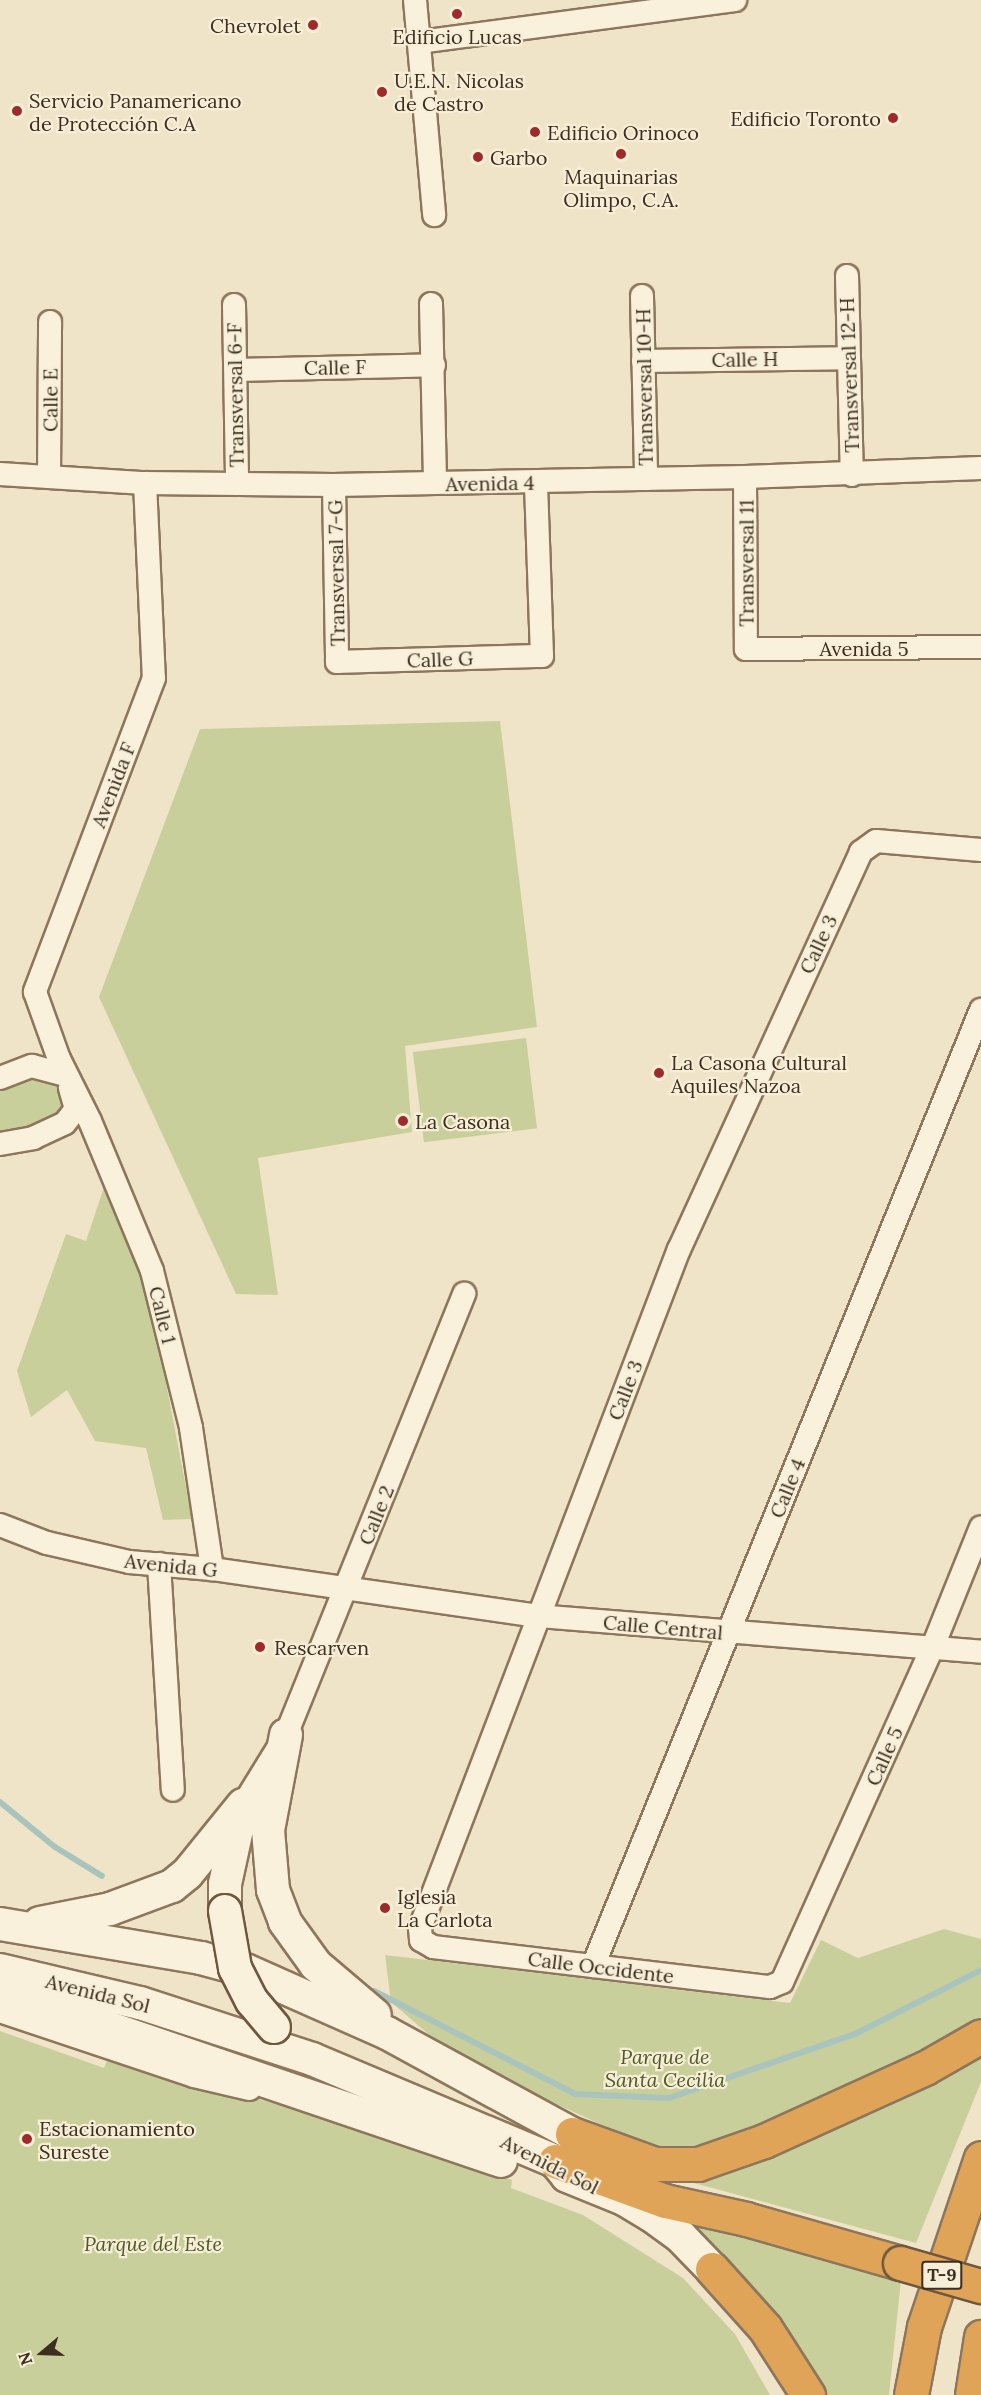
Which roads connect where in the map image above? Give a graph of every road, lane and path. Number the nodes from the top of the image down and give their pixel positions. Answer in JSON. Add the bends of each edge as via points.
{"nodes":[{"id":1,"x":415,"y":0,"type":"edge"},
{"id":2,"x":735,"y":0,"type":"edge"},
{"id":3,"x":420,"y":42,"type":"junction"},
{"id":4,"x":434,"y":215,"type":"dead end"},
{"id":5,"x":847,"y":276,"type":"dead end"},
{"id":6,"x":642,"y":296,"type":"dead end"},
{"id":7,"x":431,"y":304,"type":"dead end"},
{"id":8,"x":234,"y":306,"type":"dead end"},
{"id":9,"x":50,"y":322,"type":"dead end"},
{"id":10,"x":847,"y":358,"type":"junction"},
{"id":11,"x":643,"y":361,"type":"junction"},
{"id":12,"x":434,"y":365,"type":"junction"},
{"id":13,"x":236,"y":370,"type":"junction"},
{"id":14,"x":981,"y":468,"type":"edge"},
{"id":15,"x":0,"y":474,"type":"edge"},
{"id":16,"x":852,"y":474,"type":"junction"},
{"id":17,"x":49,"y":477,"type":"junction"},
{"id":18,"x":745,"y":477,"type":"junction"},
{"id":19,"x":646,"y":478,"type":"junction"},
{"id":20,"x":536,"y":482,"type":"junction"},
{"id":21,"x":145,"y":483,"type":"junction"},
{"id":22,"x":435,"y":483,"type":"junction"},
{"id":23,"x":237,"y":484,"type":"junction"},
{"id":24,"x":334,"y":485,"type":"junction"},
{"id":25,"x":981,"y":647,"type":"edge"},
{"id":26,"x":746,"y":649,"type":"joint"},
{"id":27,"x":337,"y":662,"type":"joint"},
{"id":28,"x":981,"y":850,"type":"edge"},
{"id":29,"x":981,"y":1010,"type":"edge"},
{"id":30,"x":66,"y":1075,"type":"junction"},
{"id":31,"x":0,"y":1078,"type":"edge"},
{"id":32,"x":0,"y":1143,"type":"edge"},
{"id":33,"x":465,"y":1294,"type":"dead end"},
{"id":34,"x":0,"y":1525,"type":"edge"},
{"id":35,"x":981,"y":1527,"type":"edge"},
{"id":36,"x":159,"y":1564,"type":"junction"},
{"id":37,"x":212,"y":1569,"type":"junction"},
{"id":38,"x":347,"y":1590,"type":"junction"},
{"id":39,"x":538,"y":1616,"type":"junction"},
{"id":40,"x":729,"y":1632,"type":"junction"},
{"id":41,"x":932,"y":1649,"type":"junction"},
{"id":42,"x":981,"y":1652,"type":"edge"},
{"id":43,"x":286,"y":1736,"type":"junction"},
{"id":44,"x":173,"y":1790,"type":"dead end"},
{"id":45,"x":243,"y":1805,"type":"junction"},
{"id":46,"x":8,"y":1925,"type":"edge"},
{"id":47,"x":421,"y":1940,"type":"joint"},
{"id":48,"x":593,"y":1966,"type":"junction"},
{"id":49,"x":0,"y":1970,"type":"edge"},
{"id":50,"x":782,"y":1982,"type":"joint"},
{"id":51,"x":0,"y":1991,"type":"edge"},
{"id":52,"x":0,"y":2010,"type":"edge"},
{"id":53,"x":387,"y":2033,"type":"junction"},
{"id":54,"x":981,"y":2036,"type":"edge"},
{"id":55,"x":312,"y":2059,"type":"junction"},
{"id":56,"x":323,"y":2098,"type":"junction"},
{"id":57,"x":573,"y":2134,"type":"junction"},
{"id":58,"x":981,"y":2158,"type":"edge"},
{"id":59,"x":555,"y":2161,"type":"junction"},
{"id":60,"x":901,"y":2257,"type":"junction"},
{"id":61,"x":712,"y":2269,"type":"junction"},
{"id":62,"x":981,"y":2273,"type":"edge"},
{"id":63,"x":981,"y":2286,"type":"edge"},
{"id":64,"x":981,"y":2337,"type":"edge"},
{"id":65,"x":808,"y":2395,"type":"edge"},
{"id":66,"x":910,"y":2395,"type":"edge"},
{"id":67,"x":972,"y":2395,"type":"edge"}],
"edges":[{"from":1,"to":3,"type":"street"},
{"from":2,"to":3,"type":"street"},
{"from":3,"to":4,"type":"street"},
{"from":5,"to":10,"type":"street","name":"Transversal 12-H"},
{"from":6,"to":11,"type":"street","name":"Transversal 10-H"},
{"from":7,"to":12,"type":"street"},
{"from":8,"to":13,"type":"street","name":"Transversal 6-F"},
{"from":9,"to":17,"type":"street","name":"Calle E"},
{"from":10,"to":11,"type":"street","name":"Calle H"},
{"from":10,"to":16,"type":"street","name":"Transversal 12-H"},
{"from":11,"to":19,"type":"street","name":"Transversal 10-H"},
{"from":12,"to":13,"type":"street","name":"Calle F"},
{"from":12,"to":22,"type":"street"},
{"from":13,"to":23,"type":"street","name":"Transversal 6-F"},
{"from":14,"to":16,"type":"street","name":"Avenida 4"},
{"from":15,"to":17,"type":"street","name":"Avenida 4"},
{"from":16,"to":18,"type":"street","name":"Avenida 4"},
{"from":17,"to":21,"type":"street","name":"Avenida 4"},
{"from":18,"to":19,"type":"street","name":"Avenida 4"},
{"from":18,"to":26,"type":"street","name":"Transversal 11"},
{"from":19,"to":20,"type":"street","name":"Avenida 4"},
{"from":20,"to":22,"type":"street","name":"Avenida 4"},
{"from":20,"to":27,"type":"street","name":"Calle G","via":[[542,656]]},
{"from":21,"to":23,"type":"street","name":"Avenida 4"},
{"from":21,"to":30,"type":"street","name":"Avenida F","via":[[154,678],[35,992]]},
{"from":22,"to":24,"type":"street","name":"Avenida 4"},
{"from":23,"to":24,"type":"street","name":"Avenida 4"},
{"from":24,"to":27,"type":"street","name":"Transversal 7-G"},
{"from":25,"to":26,"type":"street","name":"Avenida 5"},
{"from":28,"to":39,"type":"street","name":"Calle 3","via":[[876,841],[861,852],[679,1249]]},
{"from":29,"to":40,"type":"street","name":"Calle 4"},
{"from":30,"to":31,"type":"street","via":[[32,1066]]},
{"from":30,"to":32,"type":"street","via":[[76,1109],[65,1123],[33,1138]]},
{"from":30,"to":37,"type":"street","name":"Calle 1","via":[[90,1121],[152,1271],[191,1428]]},
{"from":33,"to":38,"type":"street","name":"Calle 2"},
{"from":34,"to":36,"type":"street","name":"Avenida G","via":[[87,1554]]},
{"from":35,"to":41,"type":"street","name":"Calle 5"},
{"from":36,"to":37,"type":"street","name":"Avenida G"},
{"from":36,"to":44,"type":"street"},
{"from":37,"to":38,"type":"street","name":"Avenida G"},
{"from":38,"to":39,"type":"street","name":"Calle Central"},
{"from":38,"to":43,"type":"street","name":"Calle 2"},
{"from":39,"to":40,"type":"street","name":"Calle Central"},
{"from":39,"to":47,"type":"street","name":"Calle 3","via":[[420,1928]]},
{"from":40,"to":41,"type":"street","name":"Calle Central"},
{"from":40,"to":48,"type":"street","name":"Calle 4"},
{"from":41,"to":42,"type":"street","name":"Calle Central"},
{"from":41,"to":50,"type":"street","name":"Calle 5"},
{"from":43,"to":45,"type":"street"},
{"from":43,"to":53,"type":"main road","via":[[268,1830],[273,1890],[285,1922],[316,1965],[369,2006]]},
{"from":45,"to":46,"type":"main road","via":[[187,1874],[172,1886],[110,1909]]},
{"from":45,"to":55,"type":"main road","bridge":true,"via":[[225,1884],[225,1911],[235,1968],[252,2001],[274,2027]]},
{"from":46,"to":53,"type":"main road","name":"Avenida Sol","via":[[234,1967]]},
{"from":47,"to":48,"type":"street","name":"Calle Occidente","via":[[433,1947]]},
{"from":48,"to":50,"type":"street","name":"Calle Occidente","via":[[770,1987]]},
{"from":49,"to":55,"type":"main road","name":"Avenida Sol","via":[[140,2003]]},
{"from":51,"to":56,"type":"main road","name":"Avenida Sol"},
{"from":52,"to":56,"type":"street","name":"Avenida Sol","via":[[194,2076],[250,2090]]},
{"from":53,"to":57,"type":"main road","name":"Avenida Sol"},
{"from":54,"to":57,"type":"highway","via":[[925,2068],[764,2141],[698,2164],[655,2164]]},
{"from":55,"to":59,"type":"main road","name":"Avenida Sol"},
{"from":56,"to":61,"type":"main road","name":"Avenida Sol","via":[[559,2184],[630,2219]]},
{"from":57,"to":60,"type":"highway","via":[[603,2157],[666,2183]]},
{"from":58,"to":66,"type":"highway","number":"T-9","via":[[924,2327]]},
{"from":59,"to":60,"type":"highway","via":[[665,2201]]},
{"from":59,"to":61,"type":"main road","name":"Avenida Sol","via":[[567,2176],[624,2199],[651,2215],[681,2237]]},
{"from":60,"to":62,"type":"highway"},
{"from":60,"to":63,"type":"highway","bridge":true},
{"from":61,"to":65,"type":"highway","via":[[765,2328]]},
{"from":64,"to":67,"type":"highway"}]}
